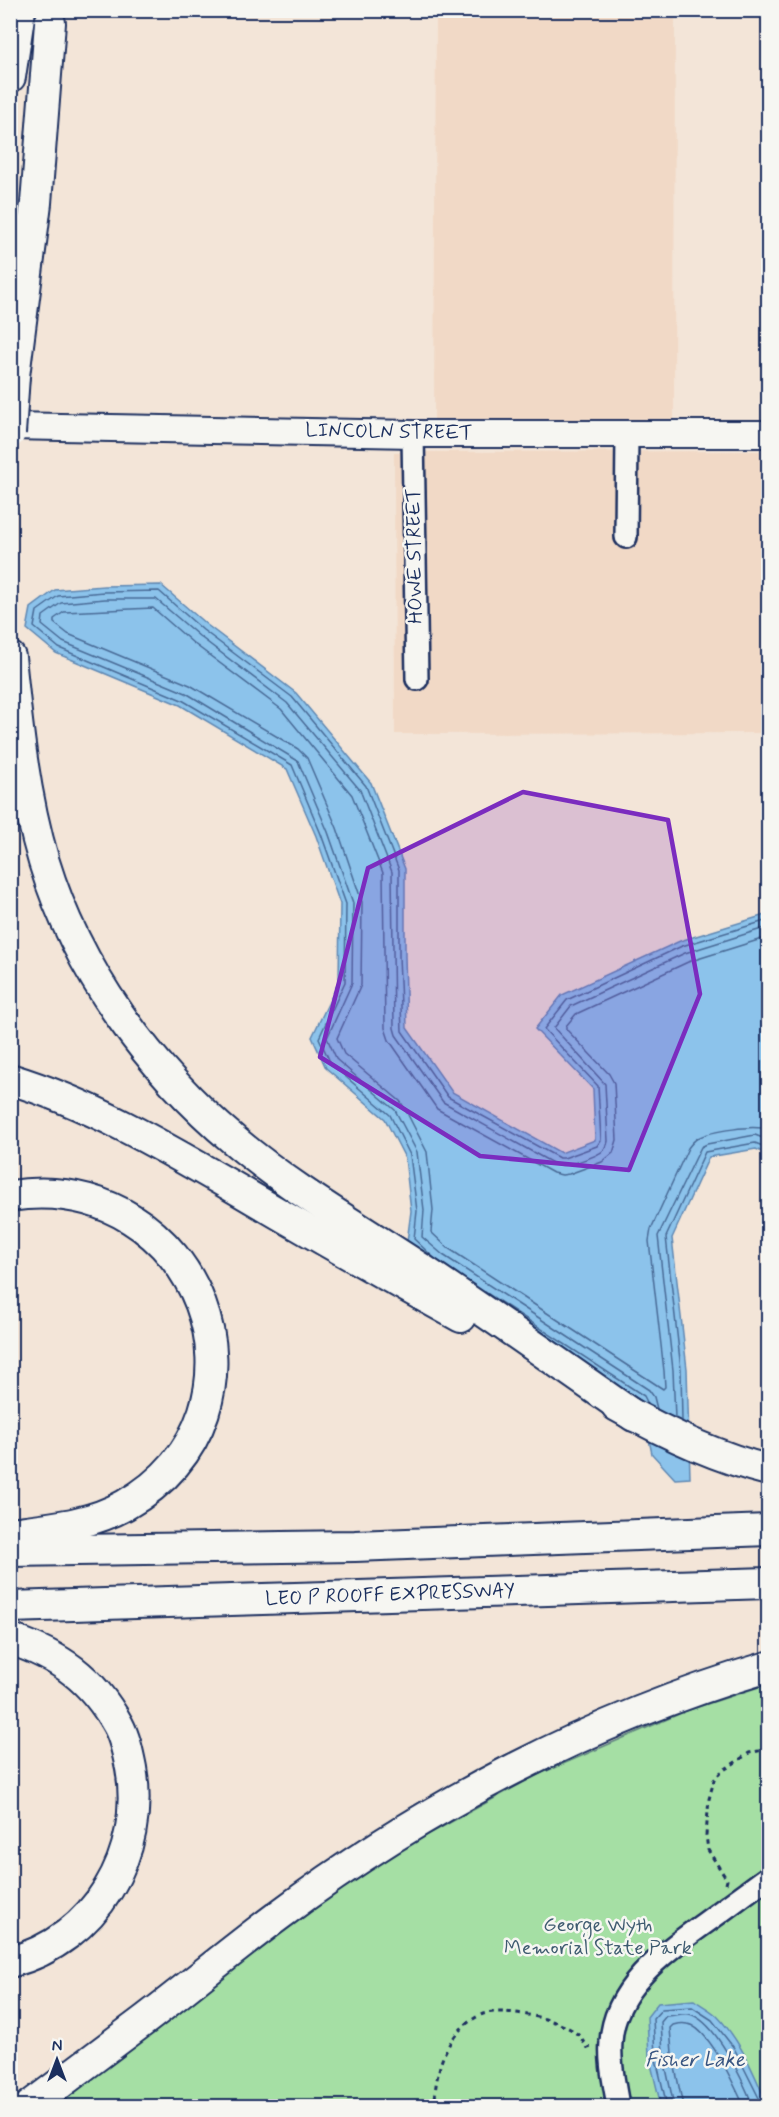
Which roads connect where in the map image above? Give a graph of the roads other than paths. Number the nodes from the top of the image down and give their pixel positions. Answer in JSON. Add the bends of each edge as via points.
{"nodes":[{"id":1,"x":20,"y":16,"type":"edge"},
{"id":2,"x":51,"y":17,"type":"edge"},
{"id":3,"x":10,"y":54,"type":"edge"},
{"id":4,"x":10,"y":77,"type":"edge"},
{"id":5,"x":10,"y":284,"type":"edge"},
{"id":6,"x":10,"y":426,"type":"edge"},
{"id":7,"x":10,"y":433,"type":"edge"},
{"id":8,"x":413,"y":434,"type":"junction"},
{"id":9,"x":627,"y":434,"type":"junction"},
{"id":10,"x":768,"y":434,"type":"edge"},
{"id":11,"x":626,"y":537,"type":"dead end"},
{"id":12,"x":10,"y":657,"type":"edge"},
{"id":13,"x":417,"y":679,"type":"dead end"},
{"id":14,"x":10,"y":1079,"type":"edge"},
{"id":15,"x":10,"y":1196,"type":"edge"},
{"id":16,"x":634,"y":1416,"type":"junction"},
{"id":17,"x":759,"y":1468,"type":"edge"},
{"id":18,"x":768,"y":1530,"type":"edge"},
{"id":19,"x":10,"y":1533,"type":"edge"},
{"id":20,"x":10,"y":1551,"type":"edge"},
{"id":21,"x":768,"y":1583,"type":"edge"},
{"id":22,"x":10,"y":1607,"type":"edge"},
{"id":23,"x":10,"y":1639,"type":"edge"},
{"id":24,"x":768,"y":1667,"type":"edge"},
{"id":25,"x":768,"y":1877,"type":"edge"},
{"id":26,"x":10,"y":1962,"type":"edge"},
{"id":27,"x":30,"y":2106,"type":"edge"},
{"id":28,"x":618,"y":2106,"type":"edge"}],
"edges":[{"from":1,"to":3,"type":"highway"},
{"from":1,"to":4,"type":"highway"},
{"from":2,"to":5,"type":"highway"},
{"from":2,"to":7,"type":"highway","bridge":true,"via":[[36,203]]},
{"from":6,"to":8,"type":"main road","name":"LINCOLN STREET"},
{"from":8,"to":9,"type":"main road","name":"LINCOLN STREET"},
{"from":8,"to":13,"type":"street","name":"HOWE STREET"},
{"from":9,"to":10,"type":"main road","name":"LINCOLN STREET"},
{"from":9,"to":11,"type":"street"},
{"from":12,"to":16,"type":"highway","via":[[23,774],[45,862],[88,965],[134,1036],[198,1108],[274,1172]]},
{"from":14,"to":16,"type":"highway","via":[[70,1100],[124,1127]]},
{"from":15,"to":19,"type":"highway","via":[[70,1195],[108,1206],[141,1225],[169,1250],[191,1281],[205,1314],[212,1354],[207,1394],[194,1432],[159,1481],[105,1515]]},
{"from":16,"to":17,"type":"highway","via":[[712,1453]]},
{"from":18,"to":20,"type":"highway","via":[[355,1546]]},
{"from":21,"to":22,"type":"highway","name":"LEO P ROOFF EXPRESSWAY"},
{"from":23,"to":26,"type":"highway","via":[[58,1659],[103,1701],[128,1749],[135,1796],[123,1864],[98,1904],[67,1936]]},
{"from":24,"to":27,"type":"highway","via":[[618,1721],[510,1771],[447,1806],[278,1915]]},
{"from":25,"to":28,"type":"street","via":[[661,1955],[636,1981],[618,2012],[610,2041]]}]}
